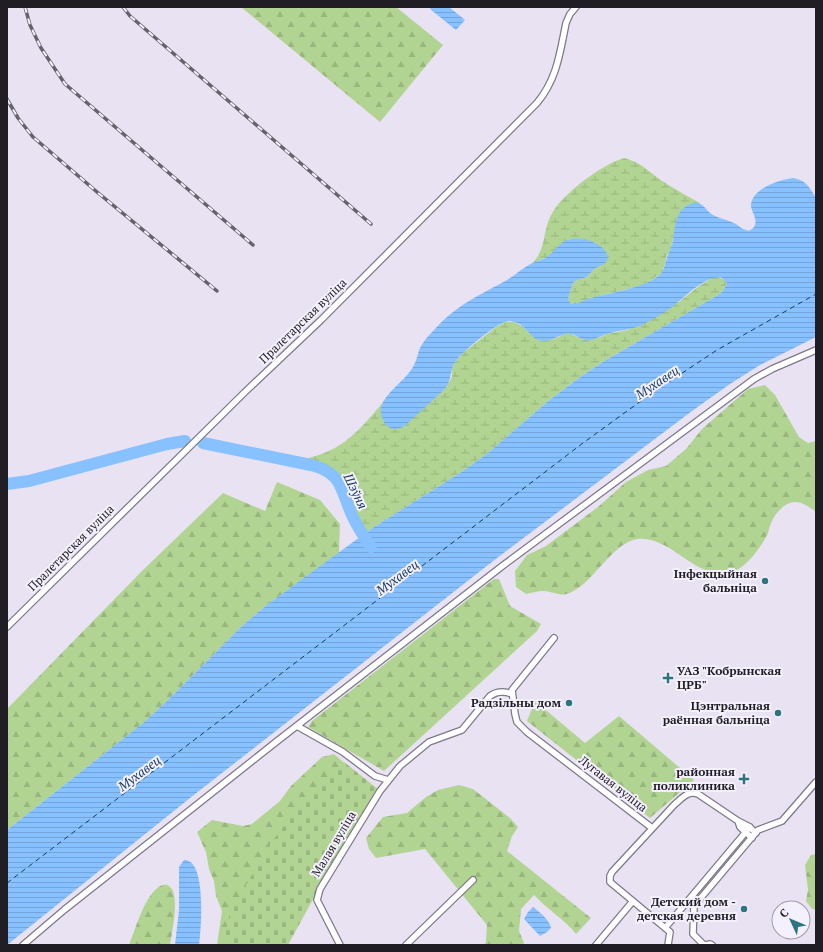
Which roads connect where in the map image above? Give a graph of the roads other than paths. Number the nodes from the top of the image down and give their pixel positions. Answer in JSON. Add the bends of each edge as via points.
{"nodes":[{"id":1,"x":576,"y":7,"type":"edge"},
{"id":2,"x":816,"y":350,"type":"edge"},
{"id":3,"x":7,"y":627,"type":"edge"},
{"id":4,"x":554,"y":638,"type":"dead end"},
{"id":5,"x":512,"y":694,"type":"junction"},
{"id":6,"x":297,"y":726,"type":"junction"},
{"id":7,"x":388,"y":780,"type":"junction"},
{"id":8,"x":816,"y":782,"type":"edge"},
{"id":9,"x":738,"y":821,"type":"junction"},
{"id":10,"x":750,"y":827,"type":"junction"},
{"id":11,"x":652,"y":828,"type":"junction"},
{"id":12,"x":746,"y":832,"type":"junction"},
{"id":13,"x":756,"y":833,"type":"junction"},
{"id":14,"x":752,"y":838,"type":"junction"},
{"id":15,"x":473,"y":880,"type":"dead end"},
{"id":16,"x":633,"y":901,"type":"junction"},
{"id":17,"x":668,"y":930,"type":"junction"},
{"id":18,"x":23,"y":945,"type":"edge"},
{"id":19,"x":340,"y":945,"type":"edge"},
{"id":20,"x":406,"y":945,"type":"edge"},
{"id":21,"x":596,"y":945,"type":"edge"},
{"id":22,"x":668,"y":945,"type":"edge"},
{"id":23,"x":705,"y":945,"type":"edge"},
{"id":24,"x":712,"y":945,"type":"edge"}],
"edges":[{"from":1,"to":3,"type":"street","name":"Пралетарская вуліца","via":[[566,23],[552,80],[538,104]]},
{"from":2,"to":6,"type":"street","via":[[754,379],[501,567]]},
{"from":4,"to":5,"type":"street","via":[[514,686]]},
{"from":5,"to":7,"type":"street","name":"Малая вуліца","via":[[502,692],[490,696],[462,730],[429,742],[400,766]]},
{"from":5,"to":11,"type":"street","name":"Лугавая вуліца","via":[[517,722],[527,732]]},
{"from":6,"to":7,"type":"street","via":[[343,752],[375,776]]},
{"from":6,"to":18,"type":"street"},
{"from":7,"to":19,"type":"street","name":"Малая вуліца","via":[[320,889],[317,900]]},
{"from":8,"to":13,"type":"street","via":[[782,821]]},
{"from":9,"to":10,"type":"street"},
{"from":9,"to":11,"type":"street","via":[[693,792],[685,795]]},
{"from":9,"to":12,"type":"street"},
{"from":10,"to":12,"type":"street"},
{"from":10,"to":13,"type":"street"},
{"from":11,"to":16,"type":"street","name":"Лугавая вуліца","via":[[610,876],[610,882]]},
{"from":12,"to":14,"type":"street"},
{"from":12,"to":17,"type":"street"},
{"from":13,"to":14,"type":"street"},
{"from":14,"to":23,"type":"street","via":[[693,908],[693,934]]},
{"from":15,"to":20,"type":"street"},
{"from":16,"to":17,"type":"street"},
{"from":16,"to":21,"type":"street"},
{"from":17,"to":22,"type":"street"},
{"from":23,"to":24,"type":"street"}]}
